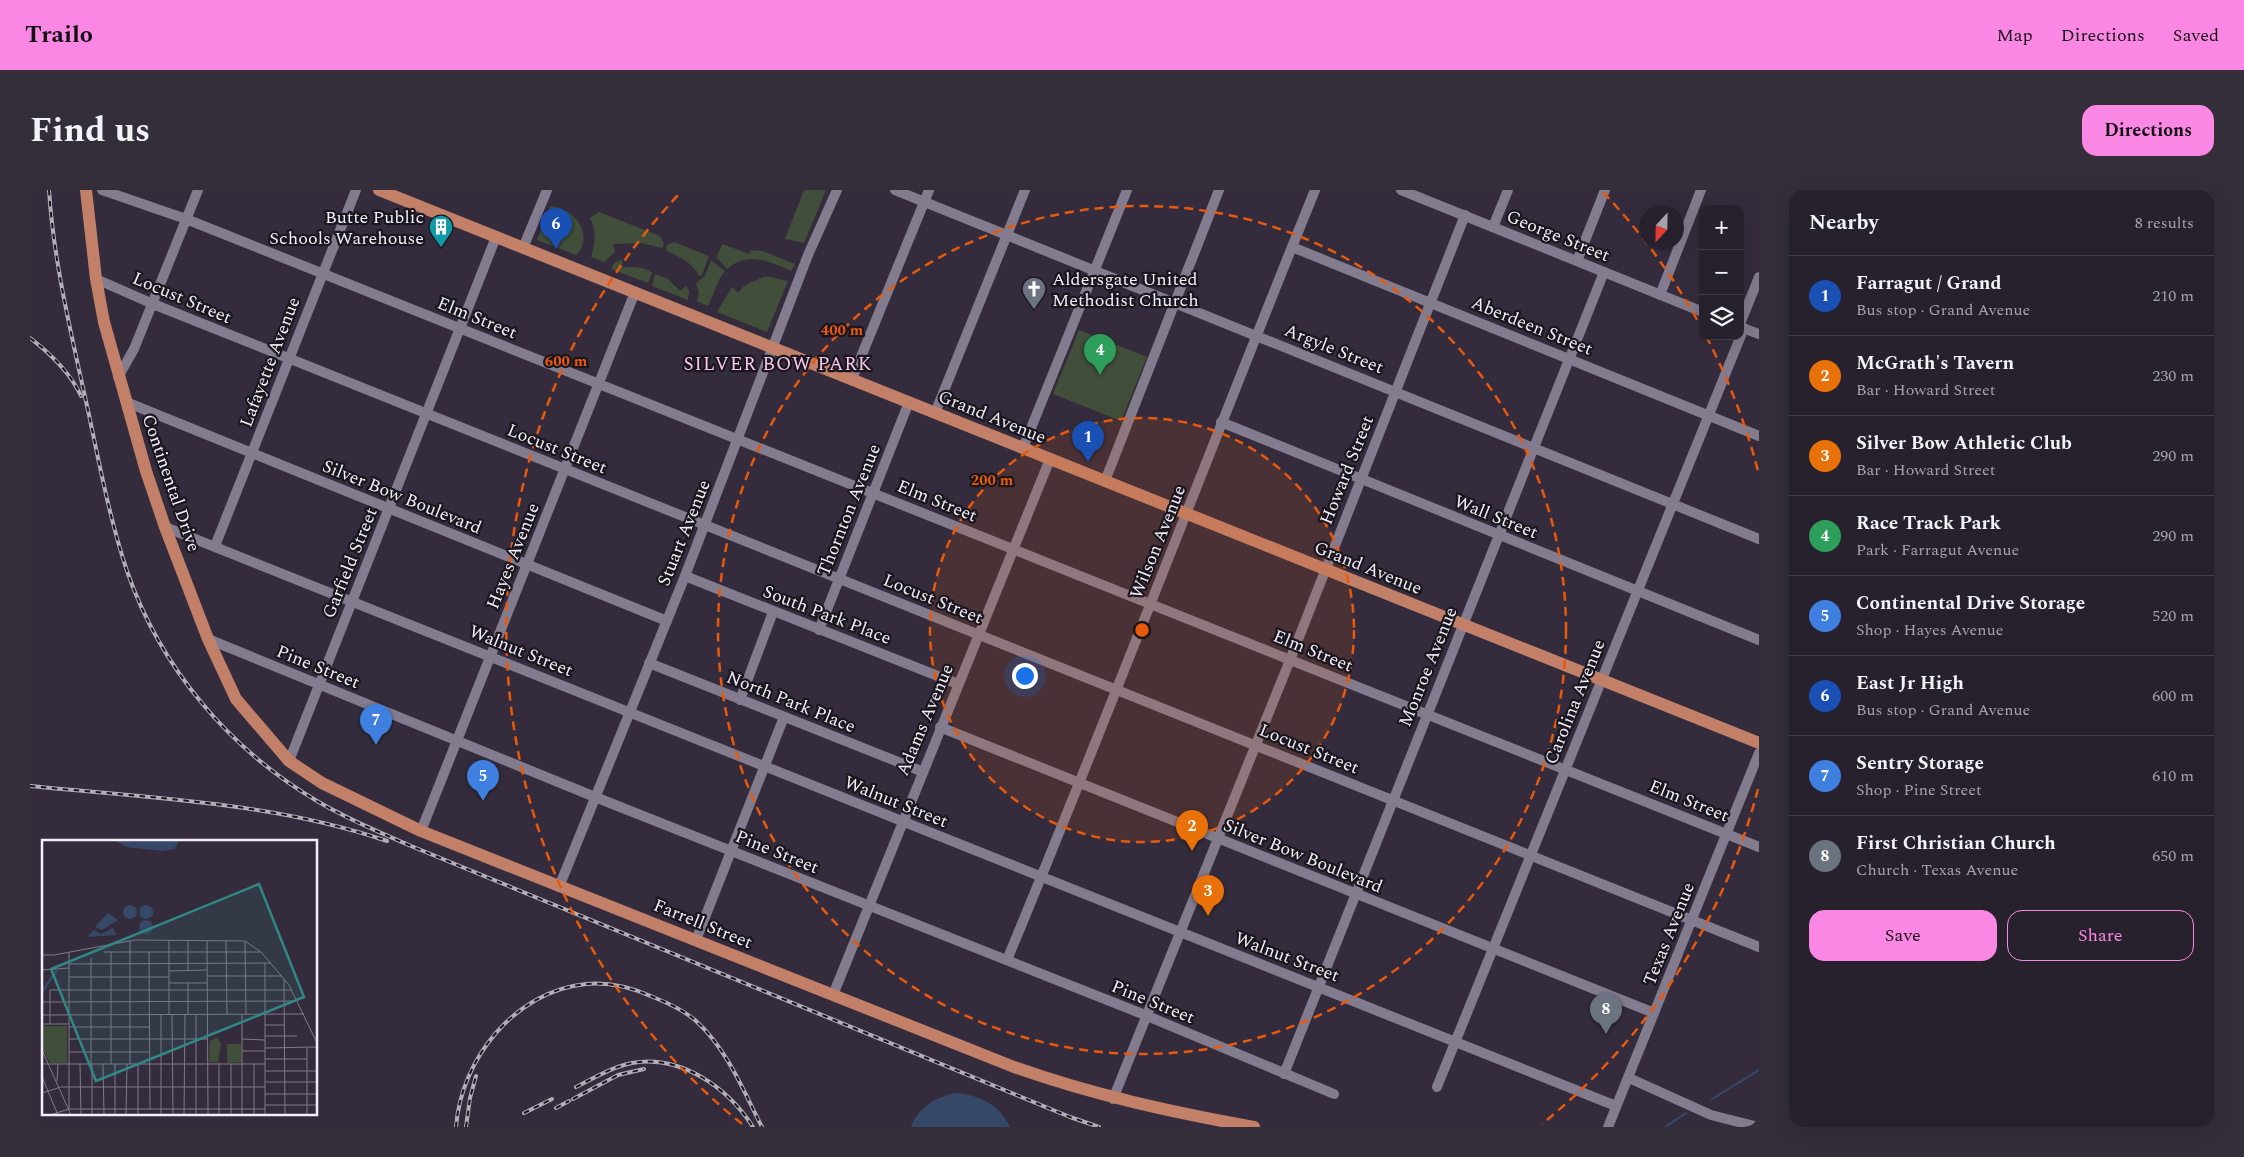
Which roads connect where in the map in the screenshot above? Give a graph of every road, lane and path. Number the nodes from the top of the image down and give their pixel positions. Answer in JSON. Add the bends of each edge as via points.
{"nodes":[{"id":1,"x":86,"y":190,"type":"edge"},
{"id":2,"x":102,"y":190,"type":"edge"},
{"id":3,"x":198,"y":190,"type":"edge"},
{"id":4,"x":356,"y":190,"type":"edge"},
{"id":5,"x":379,"y":190,"type":"edge"},
{"id":6,"x":547,"y":190,"type":"edge"},
{"id":7,"x":837,"y":190,"type":"edge"},
{"id":8,"x":895,"y":190,"type":"edge"},
{"id":9,"x":929,"y":190,"type":"edge"},
{"id":10,"x":1025,"y":190,"type":"edge"},
{"id":11,"x":1127,"y":190,"type":"edge"},
{"id":12,"x":1219,"y":190,"type":"edge"},
{"id":13,"x":1315,"y":190,"type":"edge"},
{"id":14,"x":1508,"y":190,"type":"edge"},
{"id":15,"x":1605,"y":190,"type":"edge"},
{"id":16,"x":1701,"y":190,"type":"edge"},
{"id":17,"x":1408,"y":191,"type":"edge"},
{"id":18,"x":924,"y":202,"type":"junction"},
{"id":19,"x":1465,"y":215,"type":"junction"},
{"id":20,"x":186,"y":219,"type":"junction"},
{"id":21,"x":1493,"y":227,"type":"junction"},
{"id":22,"x":1007,"y":236,"type":"junction"},
{"id":23,"x":496,"y":237,"type":"junction"},
{"id":24,"x":1292,"y":247,"type":"junction"},
{"id":25,"x":523,"y":248,"type":"junction"},
{"id":26,"x":1577,"y":261,"type":"junction"},
{"id":27,"x":1094,"y":270,"type":"junction"},
{"id":28,"x":1604,"y":272,"type":"junction"},
{"id":29,"x":322,"y":273,"type":"junction"},
{"id":30,"x":1759,"y":277,"type":"edge"},
{"id":31,"x":96,"y":279,"type":"junction"},
{"id":32,"x":635,"y":292,"type":"junction"},
{"id":33,"x":1660,"y":295,"type":"junction"},
{"id":34,"x":1174,"y":302,"type":"junction"},
{"id":35,"x":1431,"y":303,"type":"junction"},
{"id":36,"x":153,"y":304,"type":"junction"},
{"id":37,"x":1699,"y":310,"type":"edge"},
{"id":38,"x":1744,"y":318,"type":"edge"},
{"id":39,"x":1744,"y":327,"type":"edge"},
{"id":40,"x":460,"y":328,"type":"junction"},
{"id":41,"x":1759,"y":334,"type":"edge"},
{"id":42,"x":1258,"y":335,"type":"junction"},
{"id":43,"x":1736,"y":340,"type":"edge"},
{"id":44,"x":772,"y":348,"type":"junction"},
{"id":45,"x":288,"y":359,"type":"junction"},
{"id":46,"x":1571,"y":359,"type":"junction"},
{"id":47,"x":118,"y":377,"type":"junction"},
{"id":48,"x":852,"y":379,"type":"junction"},
{"id":49,"x":599,"y":384,"type":"junction"},
{"id":50,"x":1396,"y":392,"type":"junction"},
{"id":51,"x":126,"y":402,"type":"junction"},
{"id":52,"x":909,"y":402,"type":"junction"},
{"id":53,"x":935,"y":413,"type":"junction"},
{"id":54,"x":426,"y":414,"type":"junction"},
{"id":55,"x":1709,"y":416,"type":"junction"},
{"id":56,"x":1221,"y":422,"type":"junction"},
{"id":57,"x":1759,"y":436,"type":"edge"},
{"id":58,"x":738,"y":439,"type":"junction"},
{"id":59,"x":1534,"y":446,"type":"junction"},
{"id":60,"x":1024,"y":448,"type":"junction"},
{"id":61,"x":252,"y":453,"type":"junction"},
{"id":62,"x":1050,"y":459,"type":"junction"},
{"id":63,"x":565,"y":470,"type":"junction"},
{"id":64,"x":1361,"y":479,"type":"junction"},
{"id":65,"x":1105,"y":481,"type":"junction"},
{"id":66,"x":873,"y":493,"type":"junction"},
{"id":67,"x":1673,"y":503,"type":"junction"},
{"id":68,"x":388,"y":509,"type":"junction"},
{"id":69,"x":1187,"y":514,"type":"junction"},
{"id":70,"x":165,"y":526,"type":"junction"},
{"id":71,"x":705,"y":526,"type":"junction"},
{"id":72,"x":1498,"y":535,"type":"junction"},
{"id":73,"x":1759,"y":539,"type":"edge"},
{"id":74,"x":215,"y":546,"type":"junction"},
{"id":75,"x":1013,"y":550,"type":"junction"},
{"id":76,"x":527,"y":565,"type":"junction"},
{"id":77,"x":1325,"y":570,"type":"junction"},
{"id":78,"x":685,"y":576,"type":"junction"},
{"id":79,"x":839,"y":579,"type":"junction"},
{"id":80,"x":1637,"y":591,"type":"junction"},
{"id":81,"x":352,"y":601,"type":"junction"},
{"id":82,"x":1150,"y":604,"type":"junction"},
{"id":83,"x":773,"y":612,"type":"junction"},
{"id":84,"x":667,"y":621,"type":"junction"},
{"id":85,"x":1463,"y":625,"type":"junction"},
{"id":86,"x":819,"y":630,"type":"junction"},
{"id":87,"x":979,"y":634,"type":"junction"},
{"id":88,"x":208,"y":639,"type":"junction"},
{"id":89,"x":1759,"y":640,"type":"edge"},
{"id":90,"x":490,"y":657,"type":"junction"},
{"id":91,"x":1290,"y":660,"type":"junction"},
{"id":92,"x":649,"y":664,"type":"junction"},
{"id":93,"x":1602,"y":680,"type":"junction"},
{"id":94,"x":958,"y":684,"type":"junction"},
{"id":95,"x":319,"y":685,"type":"junction"},
{"id":96,"x":1117,"y":690,"type":"junction"},
{"id":97,"x":740,"y":700,"type":"junction"},
{"id":98,"x":629,"y":712,"type":"junction"},
{"id":99,"x":1427,"y":714,"type":"junction"},
{"id":100,"x":784,"y":717,"type":"junction"},
{"id":101,"x":940,"y":727,"type":"junction"},
{"id":102,"x":457,"y":741,"type":"junction"},
{"id":103,"x":1759,"y":743,"type":"edge"},
{"id":104,"x":1256,"y":746,"type":"junction"},
{"id":105,"x":1759,"y":754,"type":"edge"},
{"id":106,"x":289,"y":761,"type":"junction"},
{"id":107,"x":764,"y":767,"type":"junction"},
{"id":108,"x":1566,"y":769,"type":"junction"},
{"id":109,"x":921,"y":771,"type":"junction"},
{"id":110,"x":1080,"y":784,"type":"junction"},
{"id":111,"x":596,"y":797,"type":"junction"},
{"id":112,"x":1393,"y":800,"type":"junction"},
{"id":113,"x":901,"y":822,"type":"junction"},
{"id":114,"x":421,"y":831,"type":"junction"},
{"id":115,"x":1727,"y":834,"type":"junction"},
{"id":116,"x":1218,"y":839,"type":"junction"},
{"id":117,"x":1759,"y":847,"type":"edge"},
{"id":118,"x":731,"y":851,"type":"junction"},
{"id":119,"x":1532,"y":855,"type":"junction"},
{"id":120,"x":1042,"y":877,"type":"junction"},
{"id":121,"x":559,"y":887,"type":"junction"},
{"id":122,"x":1355,"y":894,"type":"junction"},
{"id":123,"x":868,"y":906,"type":"junction"},
{"id":124,"x":1692,"y":921,"type":"junction"},
{"id":125,"x":1181,"y":934,"type":"junction"},
{"id":126,"x":696,"y":940,"type":"junction"},
{"id":127,"x":1759,"y":948,"type":"edge"},
{"id":128,"x":1494,"y":950,"type":"junction"},
{"id":129,"x":1007,"y":960,"type":"junction"},
{"id":130,"x":1317,"y":987,"type":"junction"},
{"id":131,"x":833,"y":995,"type":"junction"},
{"id":132,"x":1654,"y":1013,"type":"junction"},
{"id":133,"x":1146,"y":1015,"type":"junction"},
{"id":134,"x":1456,"y":1042,"type":"junction"},
{"id":135,"x":1284,"y":1074,"type":"junction"},
{"id":136,"x":1628,"y":1078,"type":"junction"},
{"id":137,"x":1437,"y":1087,"type":"dead end"},
{"id":138,"x":1334,"y":1094,"type":"dead end"},
{"id":139,"x":1114,"y":1098,"type":"junction"},
{"id":140,"x":1616,"y":1106,"type":"junction"},
{"id":141,"x":1254,"y":1127,"type":"edge"},
{"id":142,"x":1608,"y":1127,"type":"edge"},
{"id":143,"x":1758,"y":1127,"type":"edge"}],
"edges":[{"from":1,"to":31,"type":"main road","name":"Continental Drive"},
{"from":2,"to":20,"type":"street","name":"Elm Street"},
{"from":3,"to":20,"type":"street"},
{"from":4,"to":29,"type":"street","name":"Lafayette Avenue"},
{"from":5,"to":23,"type":"main road","name":"Grand Avenue"},
{"from":6,"to":25,"type":"street"},
{"from":7,"to":44,"type":"street","name":"Stuart Avenue"},
{"from":8,"to":18,"type":"street","name":"Argyle Street"},
{"from":9,"to":18,"type":"street"},
{"from":10,"to":22,"type":"street"},
{"from":11,"to":27,"type":"street"},
{"from":12,"to":34,"type":"street"},
{"from":13,"to":24,"type":"street","name":"Wilson Avenue"},
{"from":14,"to":21,"type":"street"},
{"from":15,"to":26,"type":"street"},
{"from":16,"to":33,"type":"street"},
{"from":17,"to":19,"type":"street","name":"George Street"},
{"from":18,"to":22,"type":"street","name":"Argyle Street"},
{"from":18,"to":48,"type":"street"},
{"from":19,"to":21,"type":"street","name":"George Street"},
{"from":19,"to":35,"type":"street","name":"Howard Street"},
{"from":20,"to":29,"type":"street","name":"Elm Street"},
{"from":20,"to":36,"type":"street"},
{"from":21,"to":26,"type":"street","name":"George Street"},
{"from":22,"to":27,"type":"street","name":"Argyle Street"},
{"from":22,"to":53,"type":"street"},
{"from":23,"to":25,"type":"main road","name":"Grand Avenue"},
{"from":23,"to":40,"type":"street","name":"Garfield Street"},
{"from":24,"to":35,"type":"street","name":"Aberdeen Street"},
{"from":24,"to":42,"type":"street","name":"Wilson Avenue"},
{"from":25,"to":32,"type":"main road","name":"Grand Avenue"},
{"from":26,"to":28,"type":"street","name":"George Street"},
{"from":27,"to":34,"type":"street","name":"Argyle Street"},
{"from":27,"to":60,"type":"street"},
{"from":28,"to":33,"type":"street","name":"George Street"},
{"from":28,"to":46,"type":"street","name":"Monroe Avenue"},
{"from":29,"to":40,"type":"street","name":"Elm Street"},
{"from":29,"to":45,"type":"street","name":"Lafayette Avenue"},
{"from":30,"to":38,"type":"street","name":"Carolina Avenue"},
{"from":31,"to":36,"type":"street","name":"Locust Street"},
{"from":31,"to":47,"type":"main road","name":"Continental Drive"},
{"from":32,"to":44,"type":"main road","name":"Grand Avenue"},
{"from":32,"to":49,"type":"street","name":"Hayes Avenue"},
{"from":33,"to":37,"type":"street","name":"George Street"},
{"from":34,"to":42,"type":"street","name":"Argyle Street"},
{"from":34,"to":65,"type":"street"},
{"from":35,"to":46,"type":"street","name":"Aberdeen Street"},
{"from":35,"to":50,"type":"street","name":"Howard Street"},
{"from":36,"to":45,"type":"street","name":"Locust Street"},
{"from":36,"to":47,"type":"street"},
{"from":39,"to":41,"type":"street"},
{"from":40,"to":49,"type":"street","name":"Elm Street"},
{"from":40,"to":54,"type":"street","name":"Garfield Street"},
{"from":42,"to":50,"type":"street","name":"Argyle Street"},
{"from":42,"to":56,"type":"street","name":"Wilson Avenue"},
{"from":43,"to":55,"type":"street","name":"Carolina Avenue"},
{"from":44,"to":48,"type":"main road","name":"Grand Avenue"},
{"from":44,"to":58,"type":"street","name":"Stuart Avenue"},
{"from":45,"to":54,"type":"street","name":"Locust Street"},
{"from":45,"to":61,"type":"street","name":"Lafayette Avenue"},
{"from":46,"to":55,"type":"street","name":"Aberdeen Street"},
{"from":46,"to":59,"type":"street","name":"Monroe Avenue"},
{"from":47,"to":51,"type":"main road","name":"Continental Drive"},
{"from":48,"to":52,"type":"main road","name":"Grand Avenue"},
{"from":49,"to":58,"type":"street","name":"Elm Street"},
{"from":49,"to":63,"type":"street","name":"Hayes Avenue"},
{"from":50,"to":59,"type":"street","name":"Argyle Street"},
{"from":50,"to":64,"type":"street","name":"Howard Street"},
{"from":51,"to":61,"type":"street","name":"Silver Bow Boulevard"},
{"from":51,"to":70,"type":"main road","name":"Continental Drive"},
{"from":52,"to":53,"type":"main road","name":"Grand Avenue"},
{"from":52,"to":66,"type":"street","name":"Thornton Avenue"},
{"from":53,"to":60,"type":"main road","name":"Grand Avenue"},
{"from":54,"to":63,"type":"street","name":"Locust Street"},
{"from":54,"to":68,"type":"street","name":"Garfield Street"},
{"from":55,"to":57,"type":"street","name":"Aberdeen Street"},
{"from":55,"to":67,"type":"street","name":"Carolina Avenue"},
{"from":56,"to":64,"type":"street","name":"Wall Street"},
{"from":56,"to":69,"type":"street","name":"Wilson Avenue"},
{"from":58,"to":66,"type":"street","name":"Elm Street"},
{"from":58,"to":71,"type":"street","name":"Stuart Avenue"},
{"from":59,"to":67,"type":"street","name":"Argyle Street"},
{"from":59,"to":72,"type":"street","name":"Monroe Avenue"},
{"from":60,"to":62,"type":"main road","name":"Grand Avenue"},
{"from":61,"to":68,"type":"street","name":"Silver Bow Boulevard"},
{"from":61,"to":74,"type":"street","name":"Lafayette Avenue"},
{"from":62,"to":65,"type":"main road","name":"Grand Avenue"},
{"from":62,"to":75,"type":"street","name":"Adams Avenue"},
{"from":63,"to":71,"type":"street","name":"Locust Street"},
{"from":63,"to":76,"type":"street","name":"Hayes Avenue"},
{"from":64,"to":72,"type":"street","name":"Wall Street"},
{"from":64,"to":77,"type":"street","name":"Howard Street"},
{"from":65,"to":69,"type":"main road","name":"Grand Avenue"},
{"from":66,"to":75,"type":"street","name":"Elm Street"},
{"from":66,"to":79,"type":"street","name":"Thornton Avenue"},
{"from":67,"to":73,"type":"street","name":"Argyle Street"},
{"from":67,"to":80,"type":"street","name":"Carolina Avenue"},
{"from":68,"to":76,"type":"street","name":"Silver Bow Boulevard"},
{"from":68,"to":81,"type":"street","name":"Garfield Street"},
{"from":69,"to":77,"type":"main road","name":"Grand Avenue"},
{"from":69,"to":82,"type":"street","name":"Wilson Avenue"},
{"from":70,"to":74,"type":"street","name":"Walnut Street"},
{"from":70,"to":88,"type":"main road","name":"Continental Drive"},
{"from":71,"to":78,"type":"street","name":"Stuart Avenue"},
{"from":71,"to":79,"type":"street","name":"Locust Street"},
{"from":72,"to":80,"type":"street","name":"Wall Street"},
{"from":72,"to":85,"type":"street","name":"Monroe Avenue"},
{"from":74,"to":81,"type":"street","name":"Walnut Street"},
{"from":75,"to":82,"type":"street","name":"Elm Street"},
{"from":75,"to":87,"type":"street","name":"Adams Avenue"},
{"from":76,"to":84,"type":"street","name":"Silver Bow Boulevard"},
{"from":76,"to":90,"type":"street","name":"Hayes Avenue"},
{"from":77,"to":85,"type":"main road","name":"Grand Avenue"},
{"from":77,"to":91,"type":"street","name":"Howard Street"},
{"from":78,"to":83,"type":"street","name":"South Park Place"},
{"from":78,"to":84,"type":"street","name":"Stuart Avenue"},
{"from":79,"to":86,"type":"street","name":"Thornton Avenue"},
{"from":79,"to":87,"type":"street","name":"Locust Street"},
{"from":80,"to":89,"type":"street","name":"Wall Street"},
{"from":80,"to":93,"type":"street","name":"Carolina Avenue"},
{"from":81,"to":90,"type":"street","name":"Walnut Street"},
{"from":81,"to":95,"type":"street","name":"Garfield Street"},
{"from":82,"to":91,"type":"street","name":"Elm Street"},
{"from":82,"to":96,"type":"street","name":"Wilson Avenue"},
{"from":83,"to":86,"type":"street","name":"South Park Place"},
{"from":83,"to":97,"type":"street"},
{"from":84,"to":92,"type":"street","name":"Stuart Avenue"},
{"from":85,"to":93,"type":"main road","name":"Grand Avenue"},
{"from":85,"to":99,"type":"street","name":"Monroe Avenue"},
{"from":86,"to":94,"type":"street","name":"South Park Place"},
{"from":87,"to":94,"type":"street","name":"Adams Avenue"},
{"from":87,"to":96,"type":"street","name":"Locust Street"},
{"from":88,"to":95,"type":"street","name":"Pine Street"},
{"from":88,"to":106,"type":"main road","name":"Continental Drive","via":[[236,699]]},
{"from":90,"to":98,"type":"street","name":"Walnut Street"},
{"from":90,"to":102,"type":"street","name":"Hayes Avenue"},
{"from":91,"to":99,"type":"street","name":"Elm Street"},
{"from":91,"to":104,"type":"street","name":"Howard Street"},
{"from":92,"to":97,"type":"street","name":"North Park Place"},
{"from":92,"to":98,"type":"street","name":"Stuart Avenue"},
{"from":93,"to":103,"type":"main road","name":"Grand Avenue"},
{"from":93,"to":108,"type":"street","name":"Carolina Avenue"},
{"from":94,"to":101,"type":"street","name":"Adams Avenue"},
{"from":95,"to":102,"type":"street","name":"Pine Street"},
{"from":95,"to":106,"type":"street","name":"Garfield Street"},
{"from":96,"to":104,"type":"street","name":"Locust Street"},
{"from":96,"to":110,"type":"street","name":"Wilson Avenue"},
{"from":97,"to":100,"type":"street","name":"North Park Place"},
{"from":98,"to":107,"type":"street","name":"Walnut Street"},
{"from":98,"to":111,"type":"street","name":"Stuart Avenue"},
{"from":99,"to":108,"type":"street","name":"Elm Street"},
{"from":99,"to":112,"type":"street","name":"Monroe Avenue"},
{"from":100,"to":107,"type":"street"},
{"from":100,"to":109,"type":"street","name":"North Park Place"},
{"from":101,"to":109,"type":"street","name":"Adams Avenue"},
{"from":101,"to":110,"type":"street","name":"Silver Bow Boulevard"},
{"from":102,"to":111,"type":"street","name":"Pine Street"},
{"from":102,"to":114,"type":"street","name":"Hayes Avenue"},
{"from":104,"to":112,"type":"street","name":"Locust Street"},
{"from":104,"to":116,"type":"street","name":"Howard Street"},
{"from":105,"to":115,"type":"street","name":"Texas Avenue"},
{"from":106,"to":114,"type":"main road","name":"Farrell Street","via":[[322,783]]},
{"from":107,"to":113,"type":"street","name":"Walnut Street"},
{"from":107,"to":118,"type":"street"},
{"from":108,"to":115,"type":"street","name":"Elm Street"},
{"from":108,"to":119,"type":"street","name":"Carolina Avenue"},
{"from":109,"to":113,"type":"street","name":"Adams Avenue"},
{"from":110,"to":116,"type":"street","name":"Silver Bow Boulevard"},
{"from":110,"to":120,"type":"street","name":"Wilson Avenue"},
{"from":111,"to":118,"type":"street","name":"Pine Street"},
{"from":111,"to":121,"type":"street","name":"Stuart Avenue"},
{"from":112,"to":119,"type":"street","name":"Locust Street"},
{"from":112,"to":122,"type":"street","name":"Monroe Avenue"},
{"from":113,"to":120,"type":"street","name":"Walnut Street"},
{"from":113,"to":123,"type":"street","name":"Adams Avenue"},
{"from":114,"to":121,"type":"main road","name":"Farrell Street"},
{"from":115,"to":117,"type":"street","name":"Elm Street"},
{"from":115,"to":124,"type":"street","name":"Texas Avenue"},
{"from":116,"to":122,"type":"street","name":"Silver Bow Boulevard"},
{"from":116,"to":125,"type":"street","name":"Howard Street"},
{"from":118,"to":123,"type":"street","name":"Pine Street"},
{"from":118,"to":126,"type":"street"},
{"from":119,"to":124,"type":"street","name":"Locust Street"},
{"from":119,"to":128,"type":"street","name":"Carolina Avenue"},
{"from":120,"to":125,"type":"street","name":"Walnut Street"},
{"from":120,"to":129,"type":"street","name":"Wilson Avenue"},
{"from":121,"to":126,"type":"main road","name":"Farrell Street"},
{"from":122,"to":128,"type":"street","name":"Silver Bow Boulevard"},
{"from":122,"to":130,"type":"street","name":"Monroe Avenue"},
{"from":123,"to":129,"type":"street","name":"Pine Street"},
{"from":123,"to":131,"type":"street","name":"Adams Avenue"},
{"from":124,"to":127,"type":"street","name":"Locust Street"},
{"from":124,"to":132,"type":"street","name":"Texas Avenue"},
{"from":125,"to":130,"type":"street","name":"Walnut Street"},
{"from":125,"to":133,"type":"street","name":"Howard Street"},
{"from":126,"to":131,"type":"main road","name":"Farrell Street"},
{"from":128,"to":132,"type":"street","name":"Silver Bow Boulevard"},
{"from":128,"to":134,"type":"street","name":"Carolina Avenue"},
{"from":129,"to":133,"type":"street","name":"Pine Street"},
{"from":130,"to":134,"type":"street","name":"Walnut Street"},
{"from":130,"to":135,"type":"street","name":"Monroe Avenue"},
{"from":131,"to":139,"type":"main road","name":"Farrell Street","via":[[1014,1067]]},
{"from":132,"to":136,"type":"street","name":"Texas Avenue"},
{"from":133,"to":135,"type":"street","name":"Pine Street"},
{"from":133,"to":139,"type":"street","name":"Howard Street"},
{"from":134,"to":137,"type":"street","name":"Carolina Avenue"},
{"from":134,"to":140,"type":"street","name":"Walnut Street"},
{"from":135,"to":138,"type":"street","name":"Pine Street"},
{"from":136,"to":140,"type":"street","name":"Texas Avenue"},
{"from":136,"to":143,"type":"street","via":[[1711,1115]]},
{"from":139,"to":141,"type":"main road"},
{"from":140,"to":142,"type":"street","name":"Texas Avenue"}]}
